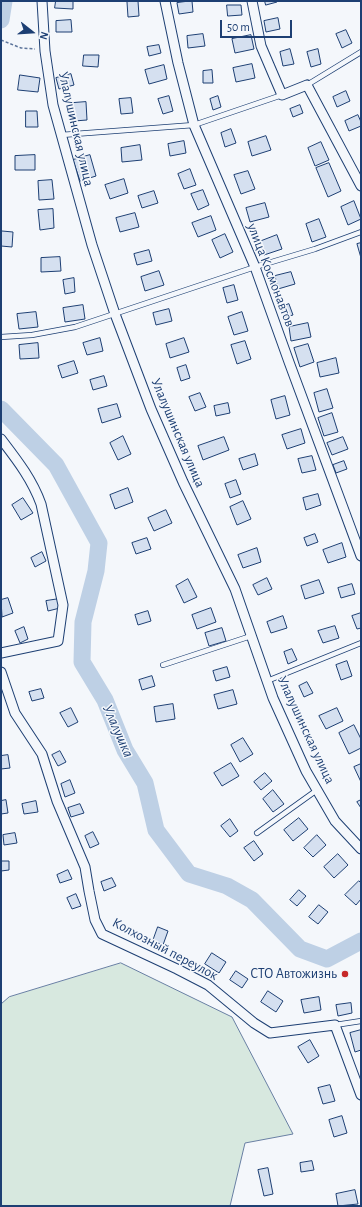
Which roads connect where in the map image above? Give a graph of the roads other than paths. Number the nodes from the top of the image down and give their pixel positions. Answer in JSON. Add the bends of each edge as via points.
{"nodes":[{"id":1,"x":42,"y":1,"type":"edge"},
{"id":2,"x":165,"y":1,"type":"edge"},
{"id":3,"x":252,"y":1,"type":"edge"},
{"id":4,"x":361,"y":52,"type":"edge"},
{"id":5,"x":307,"y":84,"type":"junction"},
{"id":6,"x":282,"y":95,"type":"junction"},
{"id":7,"x":194,"y":126,"type":"junction"},
{"id":8,"x":61,"y":135,"type":"junction"},
{"id":9,"x":361,"y":186,"type":"edge"},
{"id":10,"x":361,"y":232,"type":"edge"},
{"id":11,"x":255,"y":267,"type":"junction"},
{"id":12,"x":116,"y":314,"type":"junction"},
{"id":13,"x":1,"y":337,"type":"edge"},
{"id":14,"x":1,"y":439,"type":"edge"},
{"id":15,"x":361,"y":556,"type":"edge"},
{"id":16,"x":251,"y":636,"type":"junction"},
{"id":17,"x":361,"y":643,"type":"edge"},
{"id":18,"x":1,"y":653,"type":"edge"},
{"id":19,"x":163,"y":666,"type":"dead end"},
{"id":20,"x":1,"y":672,"type":"edge"},
{"id":21,"x":267,"y":681,"type":"junction"},
{"id":22,"x":317,"y":790,"type":"junction"},
{"id":23,"x":257,"y":833,"type":"dead end"},
{"id":24,"x":361,"y":849,"type":"edge"},
{"id":25,"x":361,"y":1020,"type":"edge"},
{"id":26,"x":335,"y":1026,"type":"junction"},
{"id":27,"x":361,"y":1095,"type":"edge"}],
"edges":[{"from":1,"to":8,"type":"street","name":"Улалушинская улица","via":[[45,50],[53,105]]},
{"from":2,"to":7,"type":"street","name":"улица Космонавтов"},
{"from":3,"to":6,"type":"street","via":[[260,46]]},
{"from":4,"to":5,"type":"lane"},
{"from":5,"to":6,"type":"street"},
{"from":5,"to":9,"type":"street"},
{"from":6,"to":7,"type":"lane"},
{"from":7,"to":8,"type":"lane"},
{"from":7,"to":11,"type":"street","name":"улица Космонавтов"},
{"from":8,"to":12,"type":"street","name":"Улалушинская улица","via":[[92,245]]},
{"from":10,"to":11,"type":"lane"},
{"from":11,"to":12,"type":"lane"},
{"from":11,"to":15,"type":"street","name":"улица Космонавтов"},
{"from":12,"to":13,"type":"lane","via":[[75,327],[32,335]]},
{"from":12,"to":16,"type":"street","name":"Улалушинская улица","via":[[152,409],[183,482],[235,589]]},
{"from":14,"to":18,"type":"street","via":[[27,474],[41,504],[63,605],[58,641]]},
{"from":16,"to":19,"type":"lane"},
{"from":16,"to":21,"type":"street","name":"Улалушинская улица"},
{"from":17,"to":21,"type":"lane"},
{"from":20,"to":26,"type":"street","name":"Колхозный переулок","via":[[15,713],[42,754],[57,801],[85,867],[95,920],[102,934],[208,985],[270,1033]]},
{"from":21,"to":22,"type":"street","name":"Улалушинская улица","via":[[300,758]]},
{"from":22,"to":23,"type":"lane"},
{"from":22,"to":24,"type":"street","name":"Улалушинская улица","via":[[335,821]]},
{"from":25,"to":26,"type":"lane"},
{"from":26,"to":27,"type":"street"}]}
